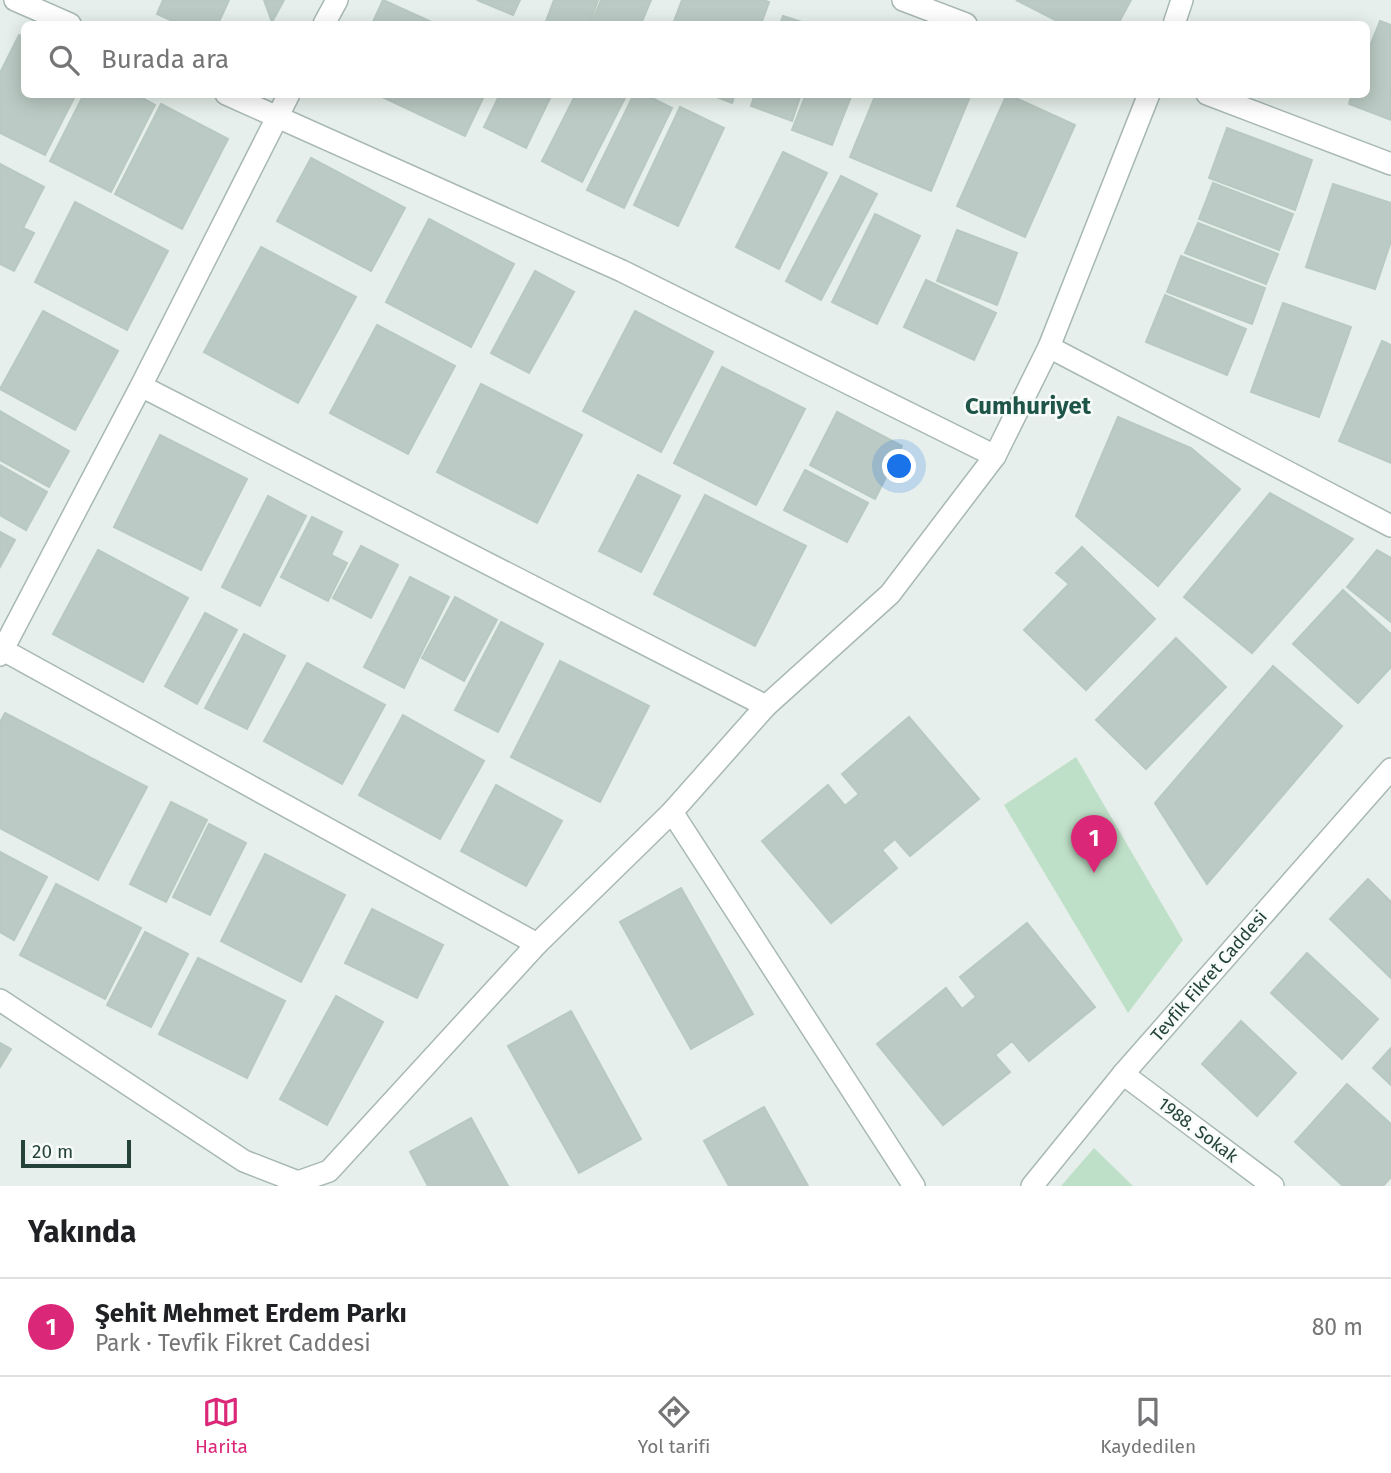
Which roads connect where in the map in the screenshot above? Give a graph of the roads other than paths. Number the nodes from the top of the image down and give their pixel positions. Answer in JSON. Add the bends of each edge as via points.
{"nodes":[{"id":1,"x":15,"y":0,"type":"edge"},
{"id":2,"x":337,"y":0,"type":"edge"},
{"id":3,"x":904,"y":0,"type":"edge"},
{"id":4,"x":1182,"y":0,"type":"edge"},
{"id":5,"x":63,"y":21,"type":"edge"},
{"id":6,"x":326,"y":21,"type":"edge"},
{"id":7,"x":958,"y":21,"type":"edge"},
{"id":8,"x":1175,"y":21,"type":"edge"},
{"id":9,"x":235,"y":98,"type":"edge"},
{"id":10,"x":287,"y":98,"type":"edge"},
{"id":11,"x":1147,"y":98,"type":"edge"},
{"id":12,"x":1218,"y":98,"type":"edge"},
{"id":13,"x":277,"y":117,"type":"junction"},
{"id":14,"x":1391,"y":164,"type":"edge"},
{"id":15,"x":1049,"y":347,"type":"junction"},
{"id":16,"x":141,"y":386,"type":"junction"},
{"id":17,"x":995,"y":456,"type":"junction"},
{"id":18,"x":1391,"y":526,"type":"edge"},
{"id":19,"x":1,"y":652,"type":"edge"},
{"id":20,"x":766,"y":706,"type":"junction"},
{"id":21,"x":1391,"y":769,"type":"edge"},
{"id":22,"x":673,"y":812,"type":"junction"},
{"id":23,"x":537,"y":944,"type":"junction"},
{"id":24,"x":0,"y":1000,"type":"edge"},
{"id":25,"x":1122,"y":1074,"type":"junction"},
{"id":26,"x":914,"y":1186,"type":"edge"},
{"id":27,"x":1032,"y":1186,"type":"edge"},
{"id":28,"x":1273,"y":1186,"type":"edge"}],
"edges":[{"from":1,"to":5,"type":"street"},
{"from":2,"to":6,"type":"street"},
{"from":3,"to":7,"type":"street"},
{"from":4,"to":8,"type":"street"},
{"from":9,"to":13,"type":"street"},
{"from":10,"to":13,"type":"street"},
{"from":11,"to":15,"type":"street"},
{"from":12,"to":14,"type":"street"},
{"from":13,"to":16,"type":"street"},
{"from":13,"to":17,"type":"street","via":[[622,271]]},
{"from":15,"to":17,"type":"street"},
{"from":15,"to":18,"type":"street"},
{"from":16,"to":19,"type":"street"},
{"from":16,"to":20,"type":"street"},
{"from":17,"to":20,"type":"street","via":[[890,594]]},
{"from":19,"to":23,"type":"street"},
{"from":20,"to":22,"type":"street"},
{"from":21,"to":25,"type":"street","name":"Tevfik Fikret Caddesi"},
{"from":22,"to":23,"type":"street"},
{"from":22,"to":26,"type":"street"},
{"from":23,"to":24,"type":"street","via":[[329,1171],[298,1182],[244,1161]]},
{"from":25,"to":27,"type":"street","name":"Tevfik Fikret Caddesi"},
{"from":25,"to":28,"type":"street","name":"1988. Sokak"}]}
